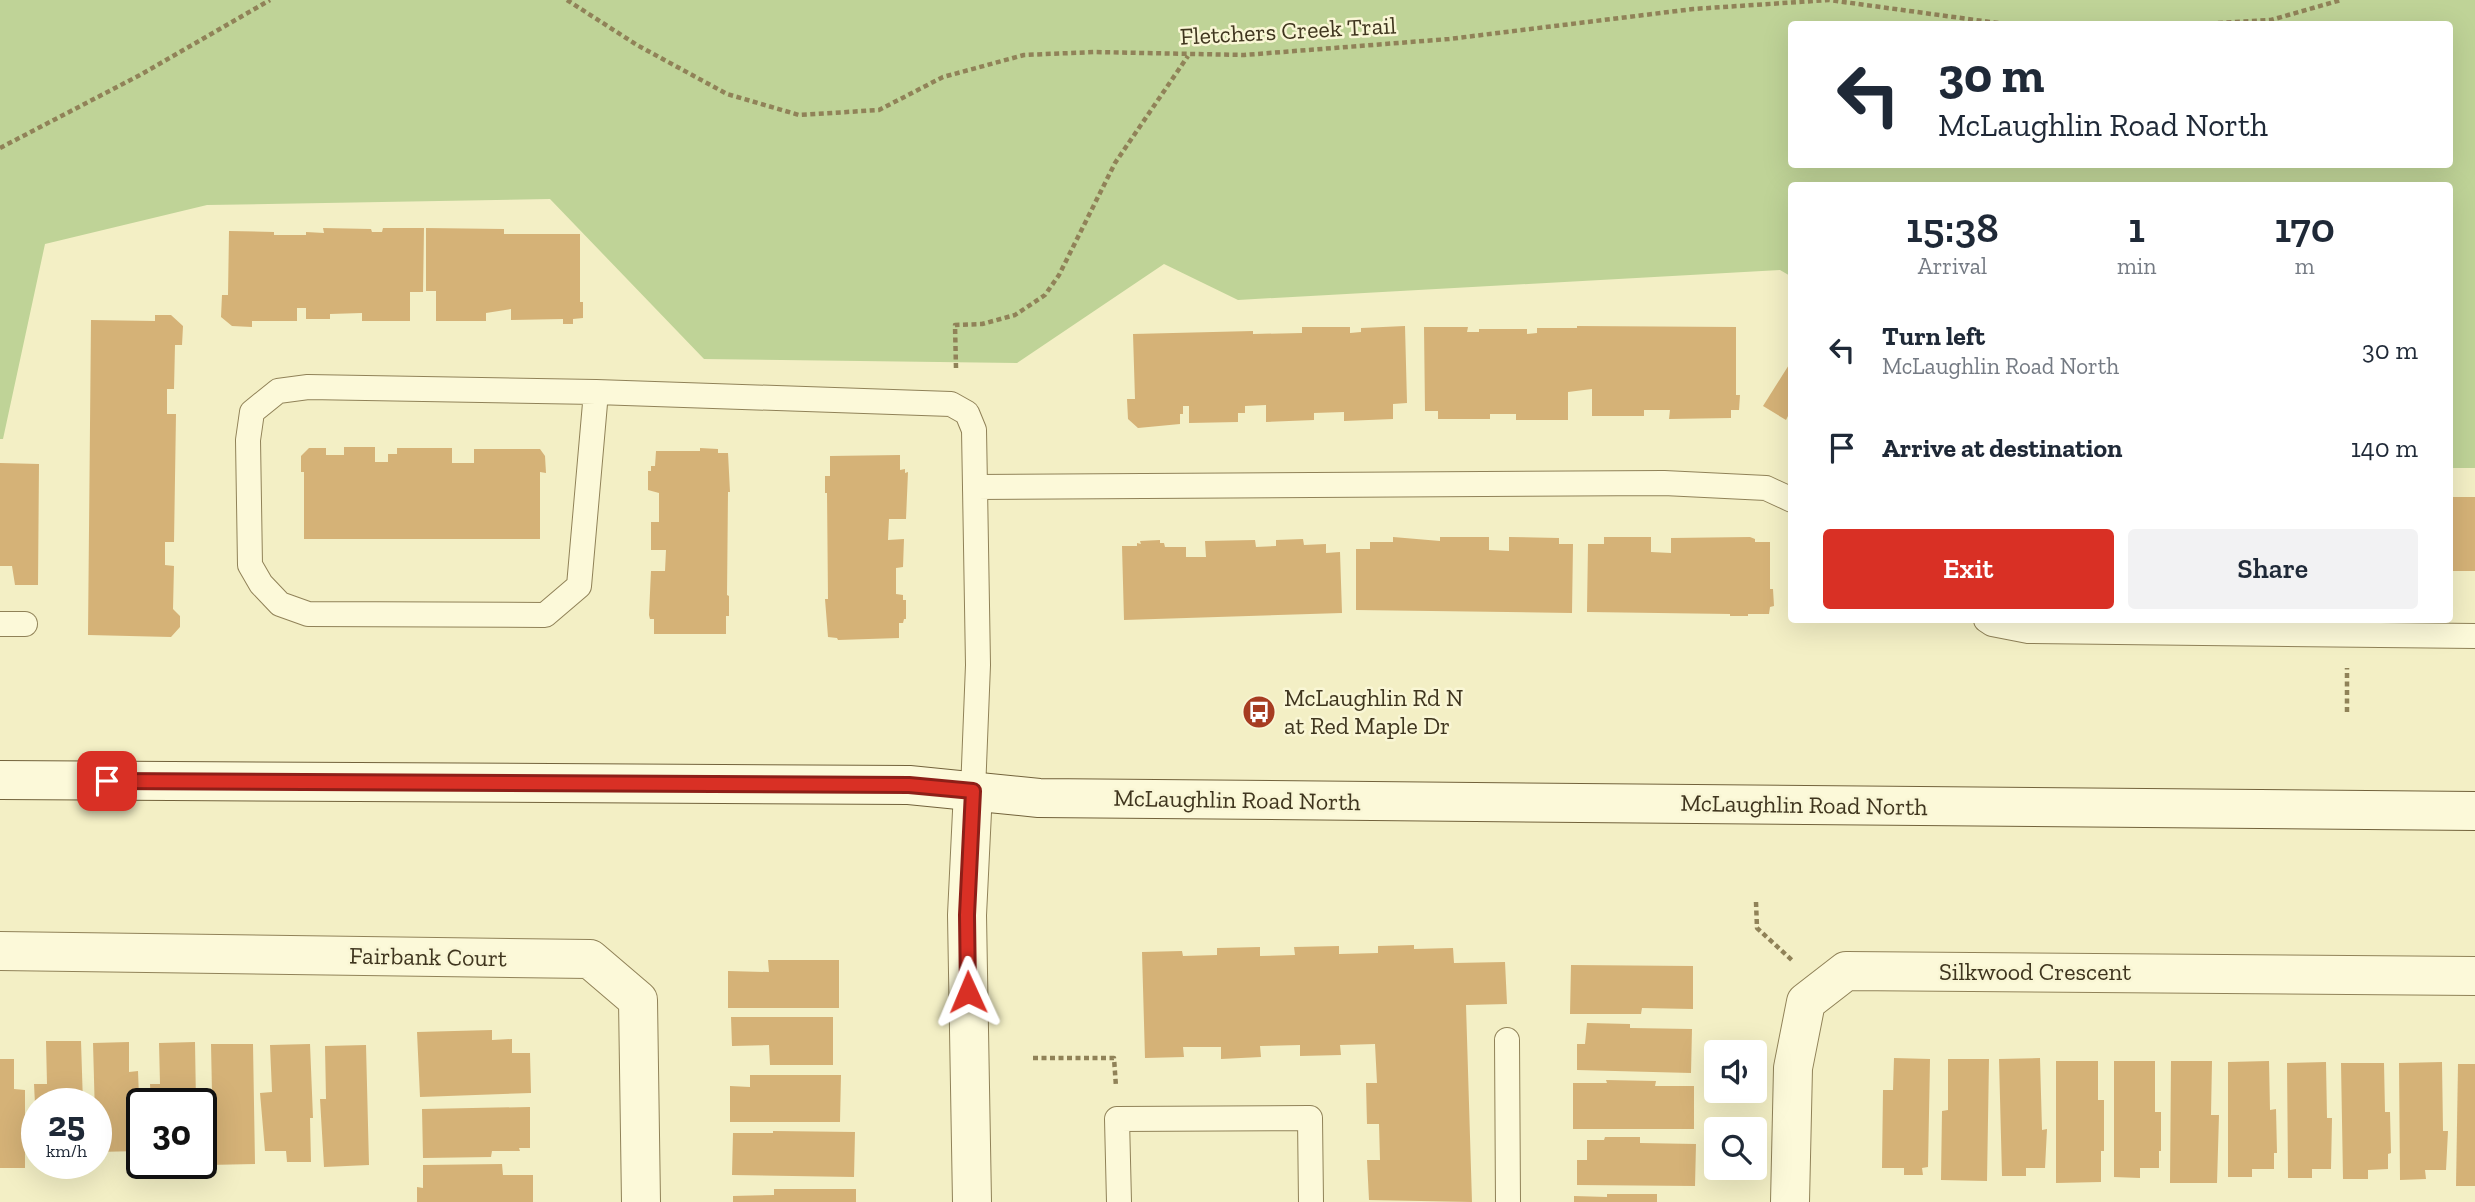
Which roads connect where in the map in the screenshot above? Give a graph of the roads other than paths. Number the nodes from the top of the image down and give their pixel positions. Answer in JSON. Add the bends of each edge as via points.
{"nodes":[{"id":1,"x":596,"y":392,"type":"junction"},
{"id":2,"x":975,"y":486,"type":"junction"},
{"id":3,"x":1788,"y":498,"type":"edge"},
{"id":4,"x":1990,"y":623,"type":"edge"},
{"id":5,"x":0,"y":624,"type":"edge"},
{"id":6,"x":26,"y":624,"type":"dead end"},
{"id":7,"x":2475,"y":636,"type":"edge"},
{"id":8,"x":0,"y":780,"type":"edge"},
{"id":9,"x":973,"y":791,"type":"junction"},
{"id":10,"x":2475,"y":811,"type":"edge"},
{"id":11,"x":0,"y":951,"type":"edge"},
{"id":12,"x":2475,"y":976,"type":"edge"},
{"id":13,"x":1507,"y":1040,"type":"dead end"},
{"id":14,"x":641,"y":1202,"type":"edge"},
{"id":15,"x":972,"y":1202,"type":"edge"},
{"id":16,"x":1119,"y":1202,"type":"edge"},
{"id":17,"x":1311,"y":1202,"type":"edge"},
{"id":18,"x":1508,"y":1202,"type":"edge"},
{"id":19,"x":1790,"y":1202,"type":"edge"}],
"edges":[{"from":1,"to":1,"type":"lane","via":[[579,586],[545,615],[308,614],[280,604],[250,565],[248,440],[252,412],[278,391],[308,387]]},
{"from":1,"to":2,"type":"lane","via":[[951,404],[967,413],[974,430]]},
{"from":2,"to":3,"type":"lane","via":[[1664,483],[1766,488]]},
{"from":2,"to":9,"type":"lane","via":[[978,665]]},
{"from":4,"to":7,"type":"lane","via":[[2028,631]]},
{"from":5,"to":6,"type":"lane"},
{"from":8,"to":9,"type":"main road","name":"McLaughlin Road North","via":[[909,785]]},
{"from":9,"to":10,"type":"main road","name":"McLaughlin Road North","via":[[1039,798]]},
{"from":9,"to":15,"type":"main road","via":[[967,915]]},
{"from":11,"to":14,"type":"main road","name":"Fairbank Court","via":[[590,959],[638,1000]]},
{"from":12,"to":19,"type":"main road","name":"Silkwood Crescent","via":[[1846,971],[1807,1002],[1793,1068]]},
{"from":13,"to":18,"type":"lane"},
{"from":16,"to":17,"type":"lane","via":[[1117,1119],[1310,1118]]}]}
